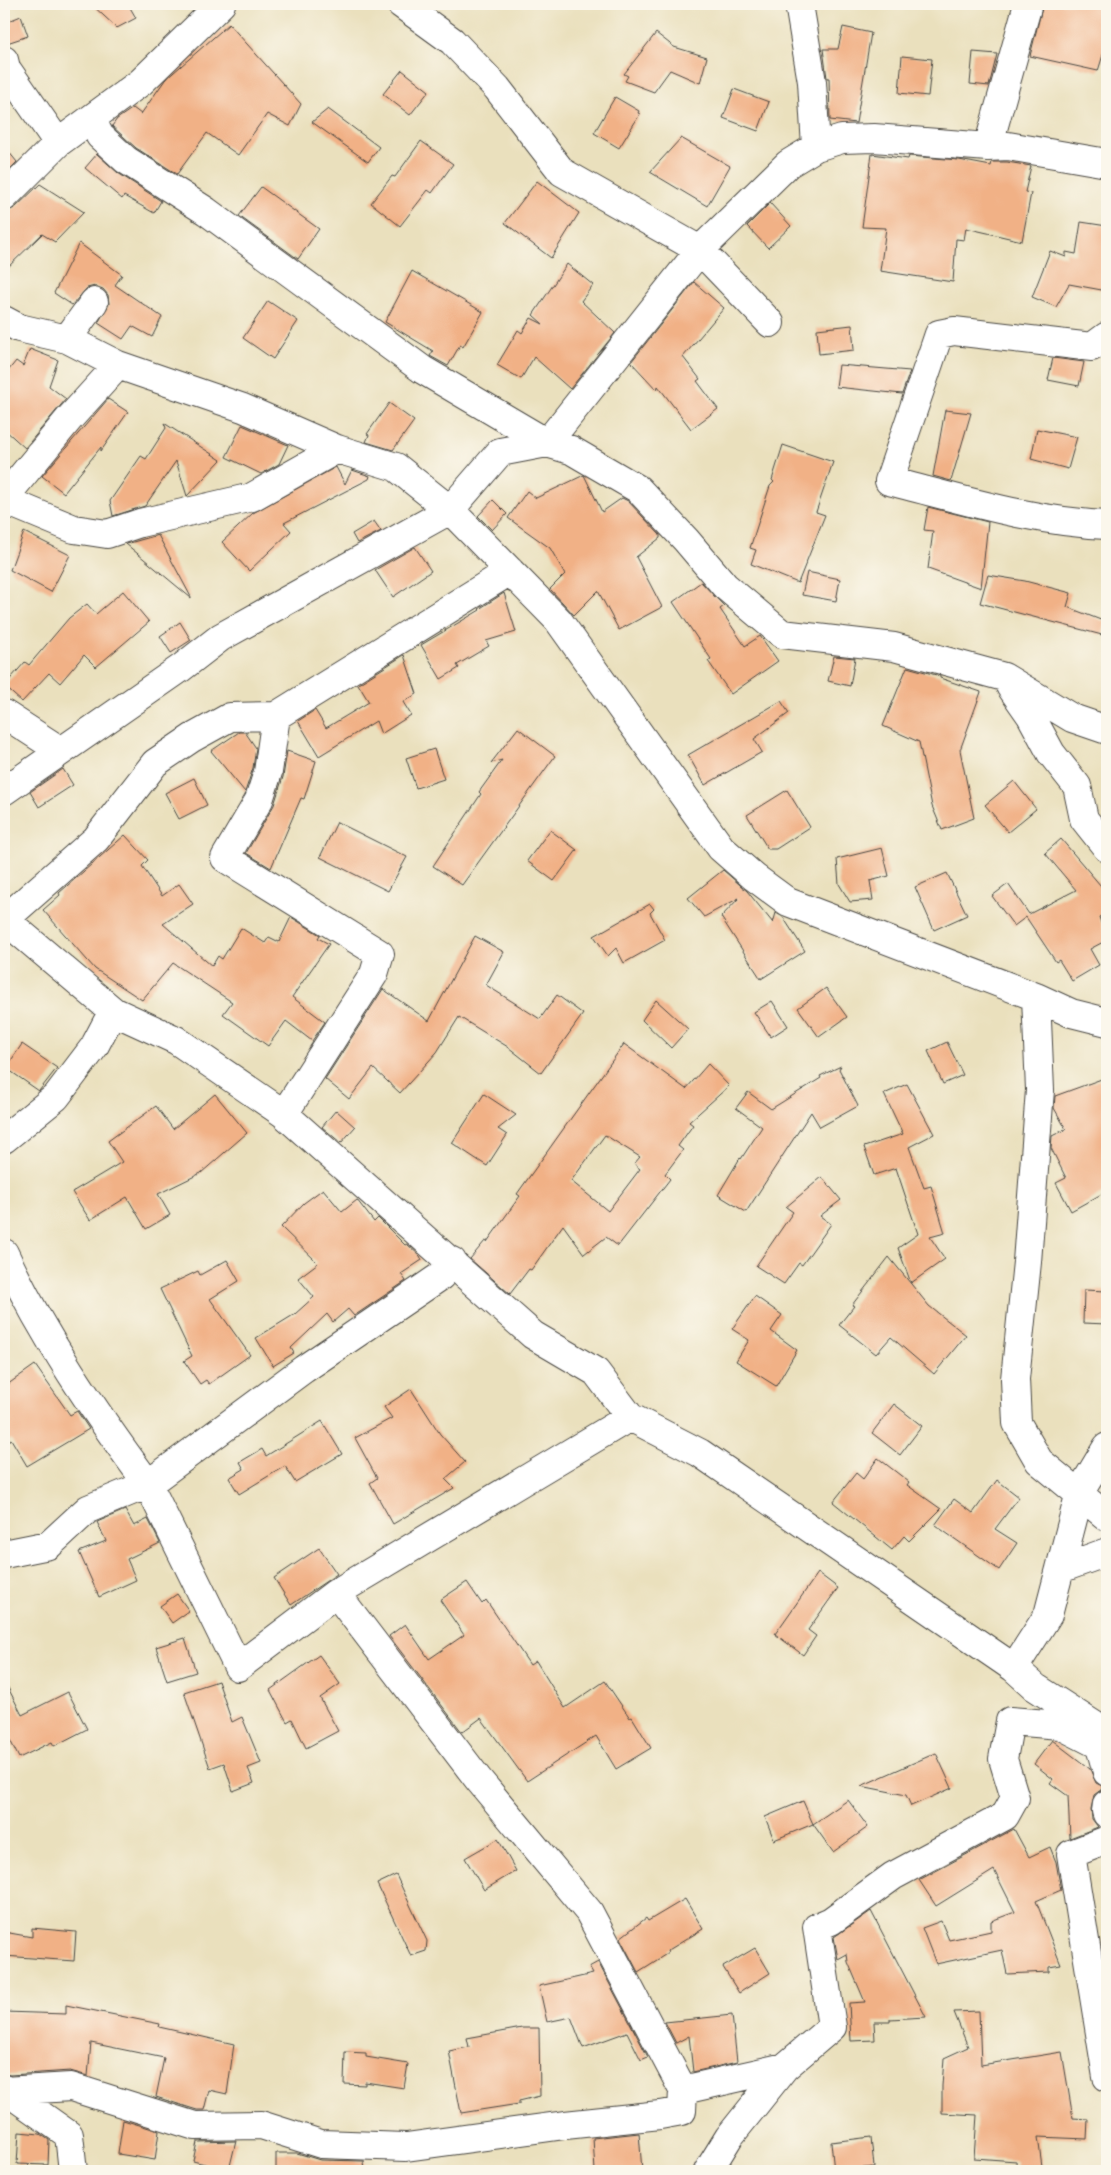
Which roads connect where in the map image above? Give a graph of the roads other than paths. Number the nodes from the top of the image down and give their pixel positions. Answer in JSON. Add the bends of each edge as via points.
{"nodes":[{"id":1,"x":221,"y":4,"type":"edge"},
{"id":2,"x":401,"y":4,"type":"edge"},
{"id":3,"x":799,"y":4,"type":"edge"},
{"id":4,"x":1028,"y":4,"type":"edge"},
{"id":5,"x":4,"y":60,"type":"edge"},
{"id":6,"x":91,"y":118,"type":"junction"},
{"id":7,"x":58,"y":143,"type":"junction"},
{"id":8,"x":816,"y":146,"type":"junction"},
{"id":9,"x":988,"y":147,"type":"junction"},
{"id":10,"x":1107,"y":163,"type":"edge"},
{"id":11,"x":4,"y":196,"type":"edge"},
{"id":12,"x":700,"y":250,"type":"junction"},
{"id":13,"x":94,"y":302,"type":"dead end"},
{"id":14,"x":4,"y":320,"type":"edge"},
{"id":15,"x":770,"y":323,"type":"dead end"},
{"id":16,"x":1107,"y":336,"type":"edge"},
{"id":17,"x":67,"y":339,"type":"junction"},
{"id":18,"x":118,"y":365,"type":"junction"},
{"id":19,"x":548,"y":443,"type":"junction"},
{"id":20,"x":336,"y":449,"type":"junction"},
{"id":21,"x":4,"y":499,"type":"edge"},
{"id":22,"x":450,"y":510,"type":"junction"},
{"id":23,"x":1107,"y":525,"type":"edge"},
{"id":24,"x":510,"y":571,"type":"junction"},
{"id":25,"x":1004,"y":678,"type":"junction"},
{"id":26,"x":4,"y":714,"type":"edge"},
{"id":27,"x":276,"y":716,"type":"junction"},
{"id":28,"x":1107,"y":730,"type":"edge"},
{"id":29,"x":61,"y":751,"type":"junction"},
{"id":30,"x":4,"y":791,"type":"edge"},
{"id":31,"x":1107,"y":848,"type":"edge"},
{"id":32,"x":4,"y":919,"type":"edge"},
{"id":33,"x":1036,"y":997,"type":"junction"},
{"id":34,"x":113,"y":1012,"type":"junction"},
{"id":35,"x":1107,"y":1022,"type":"edge"},
{"id":36,"x":284,"y":1114,"type":"junction"},
{"id":37,"x":4,"y":1138,"type":"edge"},
{"id":38,"x":4,"y":1253,"type":"edge"},
{"id":39,"x":452,"y":1261,"type":"junction"},
{"id":40,"x":630,"y":1417,"type":"junction"},
{"id":41,"x":1107,"y":1447,"type":"edge"},
{"id":42,"x":148,"y":1484,"type":"junction"},
{"id":43,"x":1080,"y":1492,"type":"junction"},
{"id":44,"x":1107,"y":1517,"type":"edge"},
{"id":45,"x":1107,"y":1552,"type":"edge"},
{"id":46,"x":4,"y":1554,"type":"edge"},
{"id":47,"x":1060,"y":1569,"type":"junction"},
{"id":48,"x":336,"y":1593,"type":"junction"},
{"id":49,"x":1014,"y":1668,"type":"junction"},
{"id":50,"x":1105,"y":1756,"type":"edge"},
{"id":51,"x":1107,"y":1804,"type":"edge"},
{"id":52,"x":1107,"y":1814,"type":"edge"},
{"id":53,"x":1107,"y":1840,"type":"edge"},
{"id":54,"x":785,"y":2067,"type":"junction"},
{"id":55,"x":1107,"y":2077,"type":"edge"},
{"id":56,"x":4,"y":2090,"type":"edge"},
{"id":57,"x":683,"y":2090,"type":"junction"},
{"id":58,"x":74,"y":2171,"type":"edge"},
{"id":59,"x":708,"y":2171,"type":"edge"}],
"edges":[{"from":1,"to":6,"type":"street","via":[[141,82]]},
{"from":2,"to":12,"type":"street","via":[[452,41],[497,88],[562,172]]},
{"from":3,"to":8,"type":"street","via":[[812,82]]},
{"from":4,"to":9,"type":"street"},
{"from":5,"to":7,"type":"street","via":[[6,68]]},
{"from":6,"to":7,"type":"street"},
{"from":6,"to":19,"type":"street","via":[[100,136],[126,160],[206,211],[423,370]]},
{"from":7,"to":11,"type":"street"},
{"from":8,"to":9,"type":"street","via":[[842,139],[874,138]]},
{"from":8,"to":12,"type":"street","via":[[788,164]]},
{"from":9,"to":10,"type":"street","via":[[1008,146]]},
{"from":12,"to":15,"type":"street"},
{"from":12,"to":19,"type":"street"},
{"from":13,"to":17,"type":"street"},
{"from":14,"to":17,"type":"street","via":[[19,328]]},
{"from":16,"to":23,"type":"street","via":[[1092,347],[954,331],[939,334],[889,481],[1004,510],[1076,524]]},
{"from":17,"to":18,"type":"street"},
{"from":18,"to":20,"type":"street","via":[[244,408]]},
{"from":18,"to":21,"type":"street"},
{"from":19,"to":22,"type":"street","via":[[500,452]]},
{"from":19,"to":25,"type":"street","via":[[571,450],[638,490],[725,586],[782,634],[894,647]]},
{"from":20,"to":21,"type":"street","via":[[252,497],[107,534],[74,529]]},
{"from":20,"to":22,"type":"street","via":[[396,467]]},
{"from":22,"to":24,"type":"street"},
{"from":22,"to":29,"type":"street","via":[[221,636],[181,668]]},
{"from":24,"to":27,"type":"street"},
{"from":24,"to":33,"type":"street","via":[[558,620],[721,848],[754,877],[788,902]]},
{"from":25,"to":28,"type":"street","via":[[1072,718]]},
{"from":25,"to":31,"type":"street","via":[[1031,716],[1051,753],[1077,786],[1084,819]]},
{"from":26,"to":29,"type":"street"},
{"from":27,"to":32,"type":"street","via":[[230,717],[155,763],[96,839]]},
{"from":27,"to":36,"type":"street","via":[[268,772],[259,800],[224,858],[380,954],[374,974]]},
{"from":29,"to":30,"type":"street"},
{"from":32,"to":34,"type":"street"},
{"from":33,"to":35,"type":"street","via":[[1071,1013]]},
{"from":33,"to":43,"type":"street","via":[[1040,1090],[1015,1378],[1017,1423],[1039,1461]]},
{"from":34,"to":36,"type":"street","via":[[176,1040]]},
{"from":34,"to":37,"type":"street","via":[[94,1047],[56,1096]]},
{"from":36,"to":39,"type":"street"},
{"from":38,"to":42,"type":"street","via":[[17,1282],[92,1408]]},
{"from":39,"to":40,"type":"street","via":[[533,1335],[596,1372]]},
{"from":39,"to":42,"type":"street","via":[[441,1276],[304,1369]]},
{"from":40,"to":48,"type":"street"},
{"from":40,"to":49,"type":"street","via":[[700,1453]]},
{"from":41,"to":43,"type":"street"},
{"from":42,"to":46,"type":"street","via":[[88,1509],[49,1544]]},
{"from":42,"to":48,"type":"street","via":[[238,1667]]},
{"from":43,"to":44,"type":"street"},
{"from":43,"to":47,"type":"street"},
{"from":45,"to":47,"type":"street"},
{"from":47,"to":49,"type":"street","via":[[1048,1616]]},
{"from":48,"to":57,"type":"street","via":[[478,1779],[589,1912]]},
{"from":49,"to":50,"type":"street","via":[[1036,1687],[1094,1725]]},
{"from":50,"to":54,"type":"street","via":[[1060,1725],[1010,1721],[1003,1759],[1015,1798],[1005,1816],[893,1876],[832,1921],[817,1927],[832,2027]]},
{"from":51,"to":52,"type":"street"},
{"from":53,"to":55,"type":"street","via":[[1071,1854]]},
{"from":54,"to":57,"type":"street"},
{"from":54,"to":59,"type":"street","via":[[729,2137]]},
{"from":56,"to":57,"type":"street","via":[[71,2087],[195,2126],[261,2125],[321,2144],[406,2147],[660,2115],[682,2110]]},
{"from":56,"to":58,"type":"street","via":[[69,2135]]}]}
